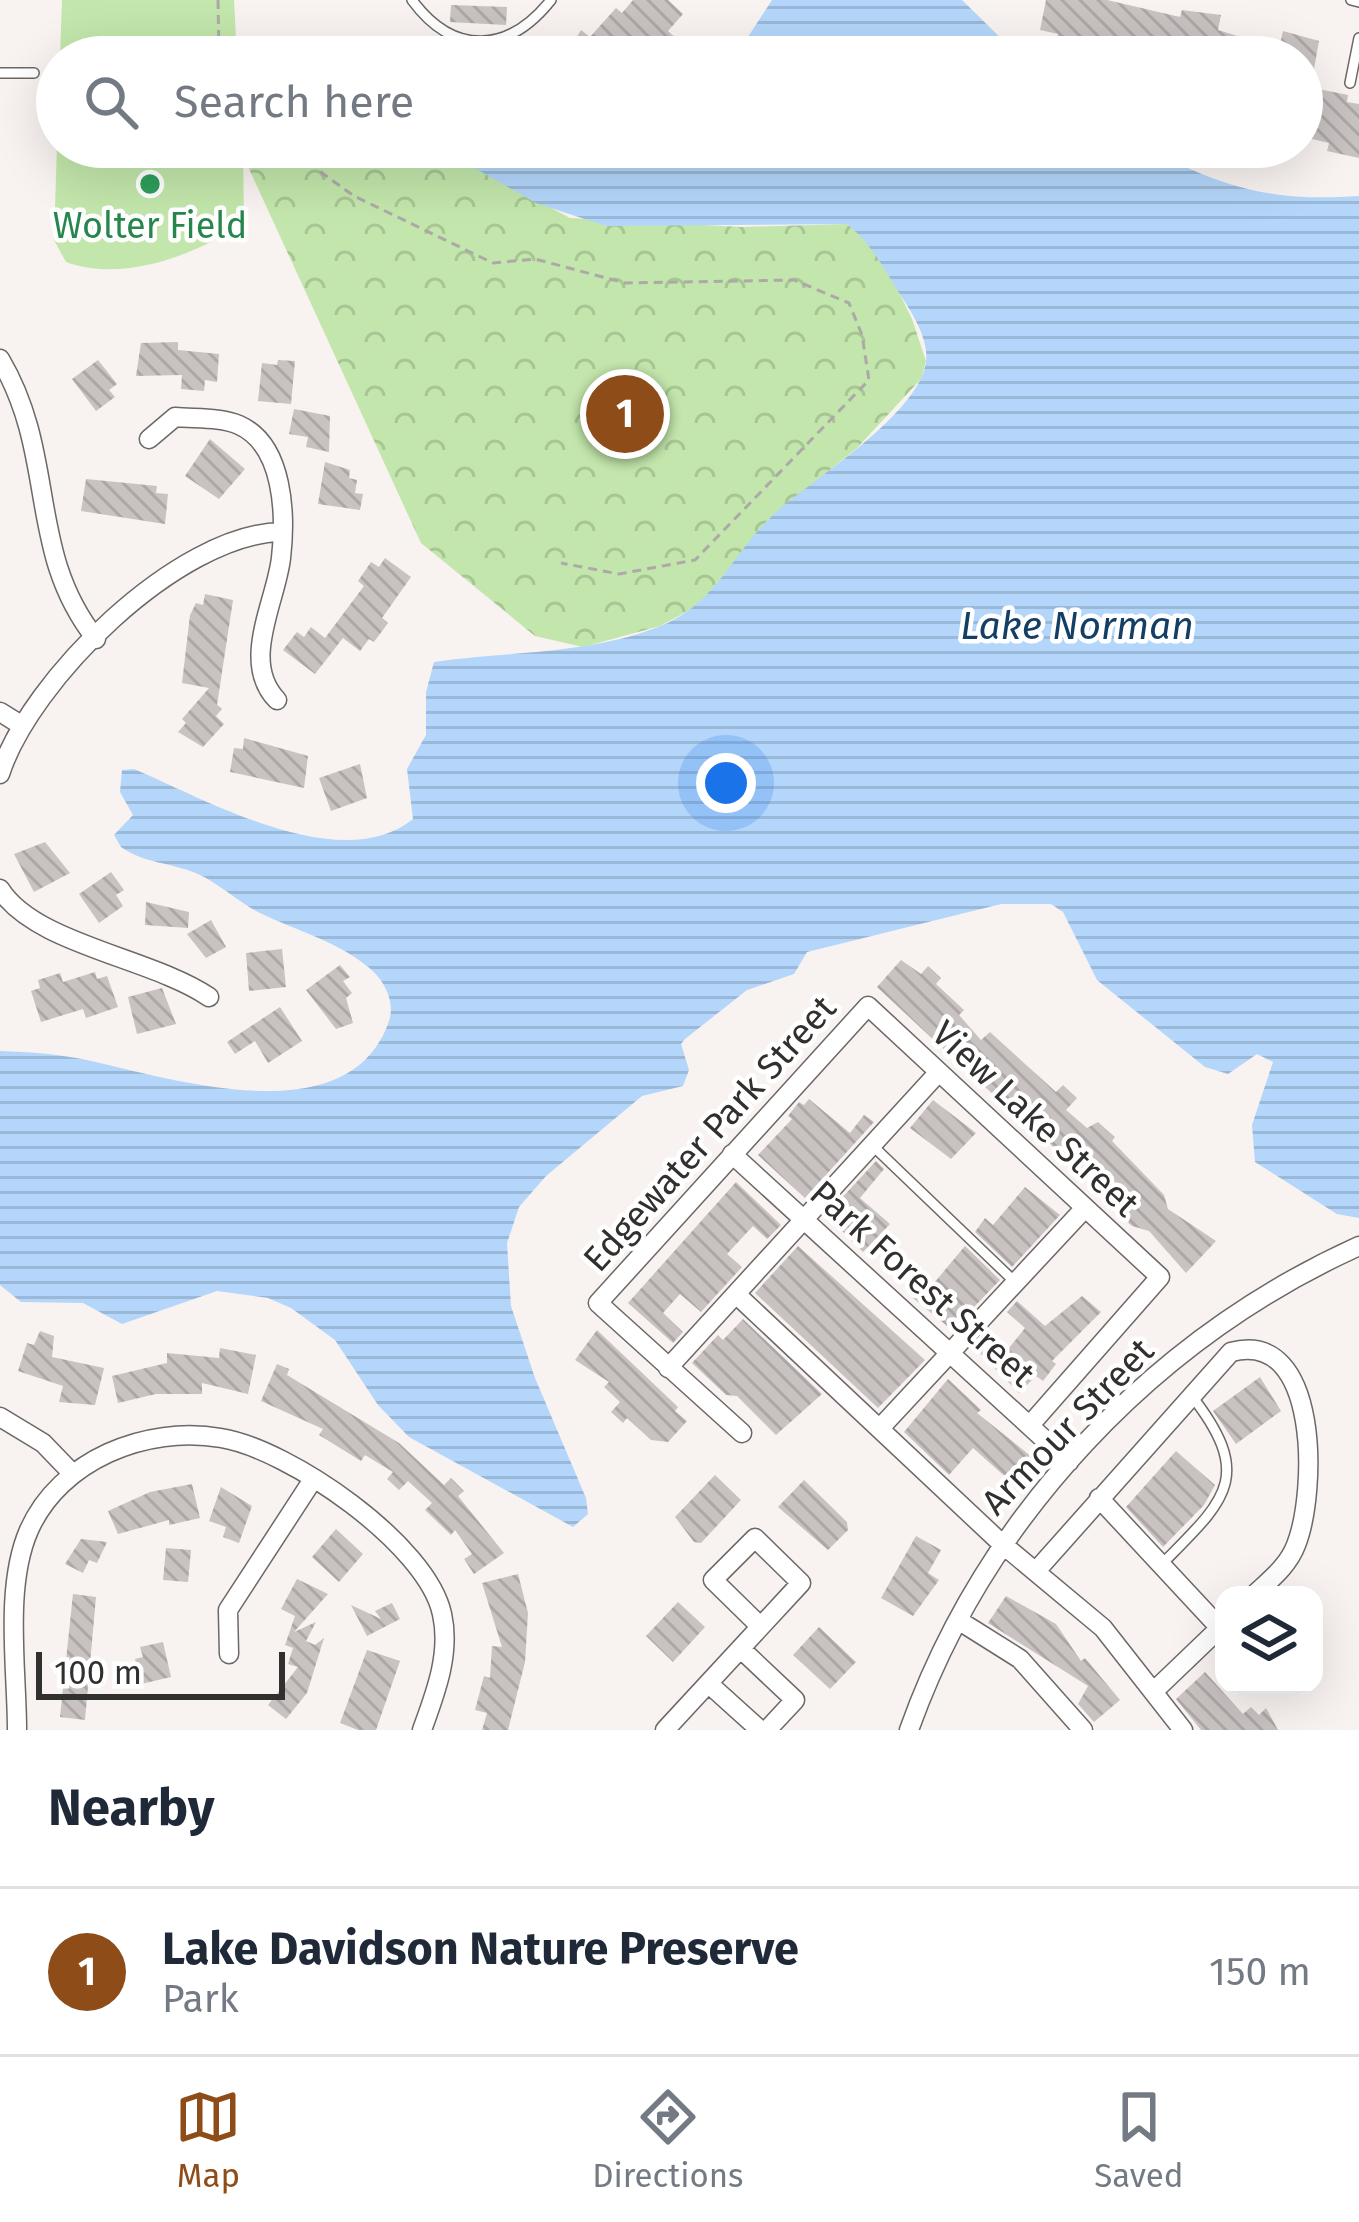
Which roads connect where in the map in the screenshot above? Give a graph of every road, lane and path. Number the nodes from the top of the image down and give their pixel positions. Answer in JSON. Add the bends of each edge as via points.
{"nodes":[{"id":1,"x":218,"y":0,"type":"edge"},
{"id":2,"x":412,"y":0,"type":"edge"},
{"id":3,"x":551,"y":0,"type":"edge"},
{"id":4,"x":219,"y":36,"type":"edge"},
{"id":5,"x":453,"y":36,"type":"edge"},
{"id":6,"x":502,"y":36,"type":"edge"},
{"id":7,"x":1359,"y":38,"type":"edge"},
{"id":8,"x":0,"y":73,"type":"edge"},
{"id":9,"x":34,"y":73,"type":"dead end"},
{"id":10,"x":1350,"y":83,"type":"dead end"},
{"id":11,"x":317,"y":168,"type":"edge"},
{"id":12,"x":0,"y":359,"type":"edge"},
{"id":13,"x":149,"y":439,"type":"dead end"},
{"id":14,"x":281,"y":532,"type":"junction"},
{"id":15,"x":561,"y":563,"type":"dead end"},
{"id":16,"x":96,"y":639,"type":"junction"},
{"id":17,"x":278,"y":700,"type":"dead end"},
{"id":18,"x":0,"y":712,"type":"edge"},
{"id":19,"x":21,"y":725,"type":"junction"},
{"id":20,"x":0,"y":774,"type":"edge"},
{"id":21,"x":0,"y":889,"type":"edge"},
{"id":22,"x":209,"y":997,"type":"dead end"},
{"id":23,"x":868,"y":1006,"type":"joint"},
{"id":24,"x":937,"y":1074,"type":"junction"},
{"id":25,"x":874,"y":1147,"type":"junction"},
{"id":26,"x":732,"y":1154,"type":"junction"},
{"id":27,"x":1084,"y":1209,"type":"junction"},
{"id":28,"x":806,"y":1221,"type":"junction"},
{"id":29,"x":1359,"y":1246,"type":"edge"},
{"id":30,"x":1016,"y":1283,"type":"junction"},
{"id":31,"x":737,"y":1295,"type":"junction"},
{"id":32,"x":951,"y":1355,"type":"junction"},
{"id":33,"x":668,"y":1368,"type":"junction"},
{"id":34,"x":1190,"y":1394,"type":"junction"},
{"id":35,"x":0,"y":1417,"type":"edge"},
{"id":36,"x":1030,"y":1425,"type":"junction"},
{"id":37,"x":881,"y":1427,"type":"junction"},
{"id":38,"x":742,"y":1433,"type":"dead end"},
{"id":39,"x":1069,"y":1462,"type":"junction"},
{"id":40,"x":71,"y":1472,"type":"junction"},
{"id":41,"x":311,"y":1481,"type":"junction"},
{"id":42,"x":1099,"y":1498,"type":"junction"},
{"id":43,"x":1001,"y":1543,"type":"junction"},
{"id":44,"x":1161,"y":1565,"type":"junction"},
{"id":45,"x":1037,"y":1570,"type":"junction"},
{"id":46,"x":1263,"y":1586,"type":"edge"},
{"id":47,"x":1215,"y":1619,"type":"edge"},
{"id":48,"x":958,"y":1620,"type":"junction"},
{"id":49,"x":8,"y":1621,"type":"edge"},
{"id":50,"x":760,"y":1627,"type":"junction"},
{"id":51,"x":1215,"y":1633,"type":"edge"},
{"id":52,"x":740,"y":1649,"type":"junction"},
{"id":53,"x":230,"y":1654,"type":"dead end"},
{"id":54,"x":709,"y":1684,"type":"junction"},
{"id":55,"x":1153,"y":1693,"type":"junction"},
{"id":56,"x":17,"y":1730,"type":"edge"},
{"id":57,"x":422,"y":1730,"type":"edge"},
{"id":58,"x":665,"y":1730,"type":"edge"},
{"id":59,"x":764,"y":1730,"type":"edge"},
{"id":60,"x":909,"y":1730,"type":"edge"},
{"id":61,"x":1083,"y":1730,"type":"edge"},
{"id":62,"x":1183,"y":1730,"type":"edge"}],
"edges":[{"from":1,"to":4,"type":"path"},
{"from":2,"to":5,"type":"lane"},
{"from":3,"to":6,"type":"lane","via":[[524,30]]},
{"from":7,"to":10,"type":"lane"},
{"from":8,"to":9,"type":"lane"},
{"from":11,"to":15,"type":"path","via":[[354,196],[493,263],[535,260],[625,283],[794,280],[849,303],[868,380],[695,560],[619,574]]},
{"from":12,"to":16,"type":"street","via":[[30,418],[56,573]]},
{"from":13,"to":14,"type":"street","via":[[175,418],[231,422],[256,436],[276,472]]},
{"from":14,"to":16,"type":"street","via":[[223,543],[187,560]]},
{"from":14,"to":17,"type":"street","via":[[262,677]]},
{"from":16,"to":19,"type":"street"},
{"from":18,"to":19,"type":"street"},
{"from":19,"to":20,"type":"street"},
{"from":21,"to":22,"type":"street","via":[[28,919],[170,973]]},
{"from":23,"to":24,"type":"street","name":"View Lake Street"},
{"from":23,"to":26,"type":"street","name":"Edgewater Park Street"},
{"from":24,"to":25,"type":"street"},
{"from":24,"to":27,"type":"street","name":"View Lake Street"},
{"from":25,"to":28,"type":"street"},
{"from":25,"to":30,"type":"lane"},
{"from":26,"to":28,"type":"street","name":"Park Forest Street"},
{"from":26,"to":33,"type":"street","name":"Edgewater Park Street","via":[[598,1303]]},
{"from":27,"to":30,"type":"street"},
{"from":27,"to":36,"type":"street","name":"View Lake Street","via":[[1160,1277]]},
{"from":28,"to":31,"type":"street"},
{"from":28,"to":32,"type":"street","name":"Park Forest Street"},
{"from":29,"to":39,"type":"street","name":"Armour Street","via":[[1255,1301],[1175,1358]]},
{"from":30,"to":32,"type":"street"},
{"from":31,"to":33,"type":"street"},
{"from":31,"to":37,"type":"street"},
{"from":32,"to":36,"type":"street","name":"Park Forest Street"},
{"from":32,"to":37,"type":"street"},
{"from":33,"to":38,"type":"street"},
{"from":34,"to":42,"type":"street"},
{"from":34,"to":44,"type":"lane","via":[[1222,1443],[1226,1481],[1219,1505]]},
{"from":34,"to":46,"type":"street","via":[[1231,1352],[1249,1347],[1280,1357],[1300,1392],[1304,1523],[1287,1563]]},
{"from":35,"to":40,"type":"street","via":[[28,1431]]},
{"from":36,"to":39,"type":"street","name":"Park Forest Street"},
{"from":37,"to":43,"type":"street"},
{"from":39,"to":43,"type":"street","name":"Armour Street"},
{"from":40,"to":41,"type":"street","via":[[132,1446],[202,1436],[238,1442]]},
{"from":40,"to":49,"type":"street","via":[[27,1534]]},
{"from":41,"to":53,"type":"street","via":[[228,1610]]},
{"from":41,"to":57,"type":"street","via":[[385,1532],[438,1600],[441,1671]]},
{"from":42,"to":44,"type":"street"},
{"from":42,"to":45,"type":"street"},
{"from":43,"to":45,"type":"street"},
{"from":43,"to":48,"type":"street","name":"Armour Street"},
{"from":44,"to":47,"type":"street"},
{"from":45,"to":55,"type":"street","via":[[1102,1628]]},
{"from":48,"to":60,"type":"street","name":"Armour Street"},
{"from":48,"to":61,"type":"street","via":[[1020,1659]]},
{"from":49,"to":56,"type":"street"},
{"from":50,"to":50,"type":"street","via":[[801,1583],[755,1538],[713,1580]]},
{"from":50,"to":52,"type":"street"},
{"from":51,"to":55,"type":"street"},
{"from":52,"to":54,"type":"street"},
{"from":52,"to":59,"type":"street","via":[[795,1700]]},
{"from":54,"to":58,"type":"street"},
{"from":54,"to":59,"type":"street"},
{"from":55,"to":62,"type":"street"}]}
